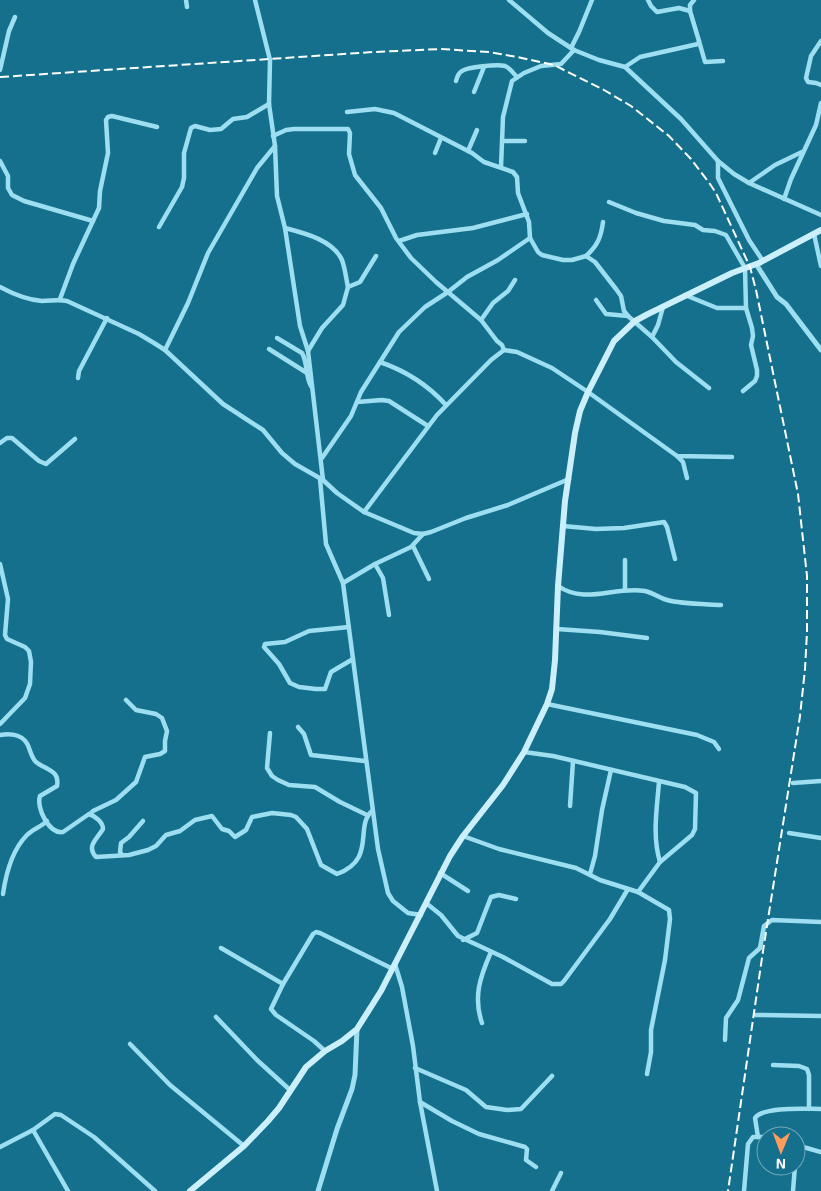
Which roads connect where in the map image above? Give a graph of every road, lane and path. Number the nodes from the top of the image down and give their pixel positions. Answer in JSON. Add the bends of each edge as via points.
{"nodes":[{"id":1,"x":186,"y":0,"type":"edge"},
{"id":2,"x":254,"y":0,"type":"edge"},
{"id":3,"x":509,"y":0,"type":"edge"},
{"id":4,"x":592,"y":0,"type":"edge"},
{"id":5,"x":648,"y":0,"type":"edge"},
{"id":6,"x":694,"y":0,"type":"edge"},
{"id":7,"x":187,"y":7,"type":"dead end"},
{"id":8,"x":690,"y":11,"type":"junction"},
{"id":9,"x":15,"y":17,"type":"dead end"},
{"id":10,"x":699,"y":41,"type":"junction"},
{"id":11,"x":821,"y":41,"type":"edge"},
{"id":12,"x":572,"y":49,"type":"junction"},
{"id":13,"x":723,"y":61,"type":"dead end"},
{"id":14,"x":484,"y":67,"type":"junction"},
{"id":15,"x":625,"y":67,"type":"junction"},
{"id":16,"x":0,"y":70,"type":"edge"},
{"id":17,"x":517,"y":77,"type":"junction"},
{"id":18,"x":456,"y":80,"type":"dead end"},
{"id":19,"x":821,"y":85,"type":"edge"},
{"id":20,"x":474,"y":92,"type":"dead end"},
{"id":21,"x":821,"y":103,"type":"edge"},
{"id":22,"x":269,"y":104,"type":"junction"},
{"id":23,"x":347,"y":112,"type":"dead end"},
{"id":24,"x":157,"y":127,"type":"dead end"},
{"id":25,"x":477,"y":130,"type":"dead end"},
{"id":26,"x":272,"y":136,"type":"junction"},
{"id":27,"x":441,"y":138,"type":"junction"},
{"id":28,"x":502,"y":141,"type":"junction"},
{"id":29,"x":525,"y":141,"type":"dead end"},
{"id":30,"x":275,"y":146,"type":"junction"},
{"id":31,"x":468,"y":151,"type":"junction"},
{"id":32,"x":802,"y":152,"type":"junction"},
{"id":33,"x":436,"y":153,"type":"dead end"},
{"id":34,"x":0,"y":161,"type":"edge"},
{"id":35,"x":718,"y":161,"type":"junction"},
{"id":36,"x":501,"y":167,"type":"junction"},
{"id":37,"x":749,"y":183,"type":"junction"},
{"id":38,"x":784,"y":199,"type":"junction"},
{"id":39,"x":609,"y":202,"type":"dead end"},
{"id":40,"x":527,"y":214,"type":"junction"},
{"id":41,"x":821,"y":215,"type":"edge"},
{"id":42,"x":93,"y":222,"type":"junction"},
{"id":43,"x":603,"y":222,"type":"dead end"},
{"id":44,"x":159,"y":227,"type":"dead end"},
{"id":45,"x":285,"y":228,"type":"junction"},
{"id":46,"x":821,"y":230,"type":"edge"},
{"id":47,"x":814,"y":234,"type":"junction"},
{"id":48,"x":530,"y":238,"type":"junction"},
{"id":49,"x":399,"y":241,"type":"junction"},
{"id":50,"x":376,"y":256,"type":"dead end"},
{"id":51,"x":586,"y":256,"type":"junction"},
{"id":52,"x":760,"y":263,"type":"junction"},
{"id":53,"x":821,"y":266,"type":"edge"},
{"id":54,"x":745,"y":268,"type":"junction"},
{"id":55,"x":515,"y":280,"type":"dead end"},
{"id":56,"x":0,"y":287,"type":"edge"},
{"id":57,"x":348,"y":287,"type":"junction"},
{"id":58,"x":448,"y":292,"type":"junction"},
{"id":59,"x":685,"y":296,"type":"junction"},
{"id":60,"x":60,"y":300,"type":"junction"},
{"id":61,"x":596,"y":300,"type":"dead end"},
{"id":62,"x":663,"y":307,"type":"junction"},
{"id":63,"x":746,"y":308,"type":"junction"},
{"id":64,"x":628,"y":316,"type":"junction"},
{"id":65,"x":107,"y":318,"type":"junction"},
{"id":66,"x":481,"y":320,"type":"junction"},
{"id":67,"x":635,"y":321,"type":"junction"},
{"id":68,"x":652,"y":337,"type":"junction"},
{"id":69,"x":277,"y":338,"type":"dead end"},
{"id":70,"x":269,"y":349,"type":"dead end"},
{"id":71,"x":164,"y":350,"type":"junction"},
{"id":72,"x":504,"y":350,"type":"junction"},
{"id":73,"x":821,"y":350,"type":"edge"},
{"id":74,"x":308,"y":351,"type":"junction"},
{"id":75,"x":380,"y":362,"type":"junction"},
{"id":76,"x":307,"y":373,"type":"junction"},
{"id":77,"x":78,"y":378,"type":"dead end"},
{"id":78,"x":312,"y":387,"type":"junction"},
{"id":79,"x":709,"y":388,"type":"dead end"},
{"id":80,"x":743,"y":391,"type":"dead end"},
{"id":81,"x":588,"y":392,"type":"junction"},
{"id":82,"x":356,"y":402,"type":"junction"},
{"id":83,"x":446,"y":405,"type":"junction"},
{"id":84,"x":428,"y":426,"type":"junction"},
{"id":85,"x":75,"y":439,"type":"dead end"},
{"id":86,"x":0,"y":443,"type":"edge"},
{"id":87,"x":677,"y":456,"type":"junction"},
{"id":88,"x":732,"y":457,"type":"dead end"},
{"id":89,"x":322,"y":458,"type":"junction"},
{"id":90,"x":687,"y":478,"type":"dead end"},
{"id":91,"x":569,"y":479,"type":"junction"},
{"id":92,"x":322,"y":480,"type":"junction"},
{"id":93,"x":364,"y":512,"type":"junction"},
{"id":94,"x":563,"y":526,"type":"junction"},
{"id":95,"x":423,"y":534,"type":"junction"},
{"id":96,"x":412,"y":546,"type":"junction"},
{"id":97,"x":675,"y":559,"type":"dead end"},
{"id":98,"x":624,"y":560,"type":"dead end"},
{"id":99,"x":0,"y":564,"type":"edge"},
{"id":100,"x":375,"y":564,"type":"junction"},
{"id":101,"x":429,"y":579,"type":"dead end"},
{"id":102,"x":343,"y":583,"type":"junction"},
{"id":103,"x":558,"y":586,"type":"junction"},
{"id":104,"x":625,"y":590,"type":"junction"},
{"id":105,"x":721,"y":605,"type":"dead end"},
{"id":106,"x":389,"y":616,"type":"dead end"},
{"id":107,"x":348,"y":627,"type":"junction"},
{"id":108,"x":556,"y":629,"type":"junction"},
{"id":109,"x":647,"y":638,"type":"dead end"},
{"id":110,"x":353,"y":658,"type":"junction"},
{"id":111,"x":126,"y":700,"type":"dead end"},
{"id":112,"x":547,"y":704,"type":"junction"},
{"id":113,"x":0,"y":724,"type":"edge"},
{"id":114,"x":298,"y":727,"type":"dead end"},
{"id":115,"x":270,"y":733,"type":"dead end"},
{"id":116,"x":0,"y":736,"type":"edge"},
{"id":117,"x":720,"y":749,"type":"dead end"},
{"id":118,"x":524,"y":752,"type":"junction"},
{"id":119,"x":365,"y":761,"type":"junction"},
{"id":120,"x":573,"y":761,"type":"junction"},
{"id":121,"x":611,"y":770,"type":"junction"},
{"id":122,"x":821,"y":781,"type":"edge"},
{"id":123,"x":659,"y":782,"type":"junction"},
{"id":124,"x":793,"y":783,"type":"dead end"},
{"id":125,"x":570,"y":806,"type":"dead end"},
{"id":126,"x":372,"y":811,"type":"junction"},
{"id":127,"x":90,"y":814,"type":"junction"},
{"id":128,"x":367,"y":815,"type":"junction"},
{"id":129,"x":47,"y":821,"type":"junction"},
{"id":130,"x":143,"y":821,"type":"dead end"},
{"id":131,"x":788,"y":833,"type":"dead end"},
{"id":132,"x":463,"y":836,"type":"junction"},
{"id":133,"x":821,"y":838,"type":"edge"},
{"id":134,"x":122,"y":855,"type":"junction"},
{"id":135,"x":660,"y":862,"type":"junction"},
{"id":136,"x":440,"y":873,"type":"junction"},
{"id":137,"x":590,"y":874,"type":"junction"},
{"id":138,"x":628,"y":889,"type":"junction"},
{"id":139,"x":468,"y":891,"type":"dead end"},
{"id":140,"x":638,"y":892,"type":"junction"},
{"id":141,"x":2,"y":894,"type":"dead end"},
{"id":142,"x":516,"y":899,"type":"dead end"},
{"id":143,"x":426,"y":903,"type":"junction"},
{"id":144,"x":421,"y":915,"type":"junction"},
{"id":145,"x":821,"y":922,"type":"edge"},
{"id":146,"x":463,"y":940,"type":"junction"},
{"id":147,"x":221,"y":948,"type":"dead end"},
{"id":148,"x":491,"y":952,"type":"junction"},
{"id":149,"x":394,"y":966,"type":"junction"},
{"id":150,"x":283,"y":984,"type":"junction"},
{"id":151,"x":216,"y":1016,"type":"dead end"},
{"id":152,"x":756,"y":1016,"type":"dead end"},
{"id":153,"x":821,"y":1016,"type":"edge"},
{"id":154,"x":482,"y":1023,"type":"dead end"},
{"id":155,"x":357,"y":1029,"type":"junction"},
{"id":156,"x":726,"y":1040,"type":"dead end"},
{"id":157,"x":130,"y":1044,"type":"dead end"},
{"id":158,"x":325,"y":1051,"type":"junction"},
{"id":159,"x":773,"y":1065,"type":"dead end"},
{"id":160,"x":415,"y":1068,"type":"junction"},
{"id":161,"x":647,"y":1074,"type":"dead end"},
{"id":162,"x":552,"y":1076,"type":"dead end"},
{"id":163,"x":290,"y":1090,"type":"junction"},
{"id":164,"x":420,"y":1102,"type":"junction"},
{"id":165,"x":809,"y":1109,"type":"junction"},
{"id":166,"x":821,"y":1109,"type":"edge"},
{"id":167,"x":756,"y":1126,"type":"edge"},
{"id":168,"x":33,"y":1130,"type":"junction"},
{"id":169,"x":756,"y":1136,"type":"edge"},
{"id":170,"x":244,"y":1146,"type":"junction"},
{"id":171,"x":0,"y":1147,"type":"edge"},
{"id":172,"x":806,"y":1148,"type":"edge"},
{"id":173,"x":821,"y":1152,"type":"edge"},
{"id":174,"x":536,"y":1168,"type":"dead end"},
{"id":175,"x":562,"y":1173,"type":"dead end"},
{"id":176,"x":794,"y":1176,"type":"edge"},
{"id":177,"x":68,"y":1191,"type":"edge"},
{"id":178,"x":154,"y":1191,"type":"edge"},
{"id":179,"x":190,"y":1191,"type":"edge"},
{"id":180,"x":318,"y":1191,"type":"edge"},
{"id":181,"x":437,"y":1191,"type":"edge"},
{"id":182,"x":552,"y":1191,"type":"edge"},
{"id":183,"x":744,"y":1191,"type":"edge"},
{"id":184,"x":793,"y":1191,"type":"edge"}],
"edges":[{"from":1,"to":7,"type":"street"},
{"from":2,"to":22,"type":"street","via":[[270,60]]},
{"from":3,"to":12,"type":"street"},
{"from":4,"to":12,"type":"street"},
{"from":5,"to":8,"type":"street","via":[[657,12],[679,8]]},
{"from":6,"to":8,"type":"street"},
{"from":8,"to":10,"type":"street"},
{"from":9,"to":16,"type":"street","via":[[7,36]]},
{"from":10,"to":13,"type":"street","via":[[705,62]]},
{"from":10,"to":15,"type":"street","via":[[696,45],[640,57]]},
{"from":11,"to":19,"type":"street","via":[[811,56],[806,78],[808,82]]},
{"from":12,"to":15,"type":"street"},
{"from":12,"to":17,"type":"street","via":[[562,64],[541,66]]},
{"from":14,"to":17,"type":"street","via":[[491,64],[503,66]]},
{"from":14,"to":18,"type":"street","via":[[466,69]]},
{"from":14,"to":20,"type":"street"},
{"from":15,"to":35,"type":"street","via":[[681,119]]},
{"from":17,"to":28,"type":"street","via":[[509,91]]},
{"from":21,"to":32,"type":"street","via":[[816,125]]},
{"from":22,"to":26,"type":"street"},
{"from":22,"to":44,"type":"street","via":[[247,117],[233,118],[221,129],[191,128],[184,152],[182,187]]},
{"from":23,"to":27,"type":"street","via":[[382,109]]},
{"from":24,"to":42,"type":"street","via":[[108,117],[108,159],[99,208]]},
{"from":25,"to":31,"type":"street"},
{"from":26,"to":30,"type":"street"},
{"from":26,"to":49,"type":"street","via":[[294,129],[348,129],[349,154],[355,175],[381,208]]},
{"from":27,"to":31,"type":"street"},
{"from":27,"to":33,"type":"street"},
{"from":28,"to":29,"type":"street"},
{"from":28,"to":36,"type":"street"},
{"from":30,"to":45,"type":"street","via":[[277,196]]},
{"from":30,"to":71,"type":"street","via":[[257,168],[208,253]]},
{"from":31,"to":36,"type":"street","via":[[484,162]]},
{"from":32,"to":37,"type":"street"},
{"from":32,"to":38,"type":"street"},
{"from":34,"to":42,"type":"street","via":[[8,176],[12,195]]},
{"from":35,"to":37,"type":"street"},
{"from":35,"to":52,"type":"street","via":[[718,178]]},
{"from":36,"to":40,"type":"street","via":[[516,175],[518,193]]},
{"from":37,"to":38,"type":"street"},
{"from":38,"to":41,"type":"street"},
{"from":39,"to":54,"type":"street","via":[[664,221],[722,233]]},
{"from":40,"to":48,"type":"street"},
{"from":40,"to":49,"type":"street"},
{"from":42,"to":60,"type":"street"},
{"from":43,"to":51,"type":"street","via":[[596,246]]},
{"from":45,"to":57,"type":"street","via":[[314,237],[336,251],[342,259]]},
{"from":45,"to":74,"type":"street","via":[[300,326]]},
{"from":46,"to":47,"type":"main road"},
{"from":47,"to":52,"type":"main road"},
{"from":47,"to":53,"type":"street"},
{"from":48,"to":51,"type":"street","via":[[538,252],[550,258],[572,260]]},
{"from":48,"to":58,"type":"street"},
{"from":49,"to":58,"type":"street","via":[[411,258]]},
{"from":50,"to":57,"type":"street","via":[[360,282]]},
{"from":51,"to":64,"type":"street","via":[[595,262],[621,296]]},
{"from":52,"to":54,"type":"main road"},
{"from":52,"to":73,"type":"street","via":[[777,297]]},
{"from":54,"to":59,"type":"main road"},
{"from":54,"to":63,"type":"street"},
{"from":55,"to":66,"type":"street","via":[[508,291],[492,303]]},
{"from":56,"to":60,"type":"street","via":[[30,299]]},
{"from":57,"to":74,"type":"street","via":[[343,305],[322,328]]},
{"from":58,"to":66,"type":"street"},
{"from":58,"to":75,"type":"street","via":[[406,324]]},
{"from":59,"to":62,"type":"main road"},
{"from":59,"to":63,"type":"street","via":[[718,308]]},
{"from":60,"to":65,"type":"street"},
{"from":61,"to":64,"type":"street","via":[[606,314]]},
{"from":62,"to":67,"type":"main road"},
{"from":62,"to":68,"type":"street"},
{"from":63,"to":80,"type":"street","via":[[758,376]]},
{"from":64,"to":67,"type":"street"},
{"from":65,"to":71,"type":"street"},
{"from":65,"to":77,"type":"street"},
{"from":66,"to":72,"type":"street"},
{"from":67,"to":68,"type":"street"},
{"from":67,"to":81,"type":"main road","via":[[614,341]]},
{"from":68,"to":79,"type":"street","via":[[676,362]]},
{"from":69,"to":76,"type":"street","via":[[302,353]]},
{"from":70,"to":76,"type":"street"},
{"from":71,"to":92,"type":"street","via":[[223,404],[263,430],[295,464]]},
{"from":72,"to":81,"type":"street","via":[[517,352],[552,368]]},
{"from":72,"to":83,"type":"street"},
{"from":74,"to":78,"type":"street"},
{"from":75,"to":82,"type":"street"},
{"from":75,"to":83,"type":"street","via":[[416,378]]},
{"from":76,"to":78,"type":"street"},
{"from":78,"to":89,"type":"street"},
{"from":81,"to":87,"type":"street"},
{"from":81,"to":91,"type":"main road","via":[[575,433]]},
{"from":82,"to":84,"type":"street","via":[[389,401]]},
{"from":82,"to":89,"type":"street","via":[[351,416]]},
{"from":83,"to":84,"type":"street"},
{"from":84,"to":93,"type":"street"},
{"from":85,"to":86,"type":"street","via":[[46,464],[38,462],[12,438]]},
{"from":87,"to":88,"type":"street"},
{"from":87,"to":90,"type":"street","via":[[683,462]]},
{"from":89,"to":92,"type":"street"},
{"from":91,"to":94,"type":"main road"},
{"from":91,"to":95,"type":"street","via":[[508,506]]},
{"from":92,"to":93,"type":"street"},
{"from":92,"to":102,"type":"street","via":[[326,544]]},
{"from":93,"to":95,"type":"street"},
{"from":94,"to":97,"type":"street","via":[[596,530],[664,522]]},
{"from":94,"to":103,"type":"main road"},
{"from":95,"to":96,"type":"street"},
{"from":96,"to":100,"type":"street"},
{"from":96,"to":101,"type":"street"},
{"from":98,"to":104,"type":"street"},
{"from":99,"to":113,"type":"street","via":[[8,599],[7,639],[30,651],[31,662],[30,684],[25,698]]},
{"from":100,"to":102,"type":"street"},
{"from":100,"to":106,"type":"street","via":[[383,578]]},
{"from":102,"to":107,"type":"street"},
{"from":103,"to":104,"type":"street","via":[[581,595]]},
{"from":103,"to":108,"type":"main road"},
{"from":104,"to":105,"type":"street","via":[[644,591],[673,602]]},
{"from":107,"to":110,"type":"street"},
{"from":107,"to":110,"type":"street","via":[[309,631],[264,647],[290,683],[299,687],[325,689],[332,672]]},
{"from":108,"to":109,"type":"street"},
{"from":108,"to":112,"type":"main road","via":[[552,690]]},
{"from":110,"to":119,"type":"street"},
{"from":111,"to":127,"type":"street","via":[[136,710],[162,718],[167,731],[165,750],[145,757],[136,782],[116,800]]},
{"from":112,"to":117,"type":"street","via":[[696,735],[714,742]]},
{"from":112,"to":118,"type":"main road"},
{"from":114,"to":119,"type":"street","via":[[312,755]]},
{"from":115,"to":128,"type":"street","via":[[267,768],[272,776],[289,785],[315,787]]},
{"from":116,"to":129,"type":"street","via":[[15,735],[24,739],[36,762],[55,773],[57,786],[39,800]]},
{"from":118,"to":120,"type":"street"},
{"from":118,"to":132,"type":"main road"},
{"from":119,"to":126,"type":"street"},
{"from":120,"to":121,"type":"street"},
{"from":120,"to":125,"type":"street"},
{"from":121,"to":123,"type":"street"},
{"from":121,"to":137,"type":"street"},
{"from":122,"to":124,"type":"street"},
{"from":123,"to":135,"type":"street","via":[[656,833]]},
{"from":123,"to":135,"type":"street","via":[[694,790],[698,797],[692,835]]},
{"from":126,"to":128,"type":"street"},
{"from":126,"to":144,"type":"street","via":[[388,893],[401,909]]},
{"from":127,"to":129,"type":"street","via":[[60,833]]},
{"from":127,"to":134,"type":"street","via":[[103,828],[92,845],[94,855]]},
{"from":128,"to":134,"type":"street","via":[[359,854],[350,868],[337,874],[321,866],[307,829],[300,820],[291,815],[272,813],[252,817],[246,830],[235,837],[222,829],[212,816],[198,818],[177,833],[166,835],[156,846]]},
{"from":129,"to":141,"type":"street","via":[[28,834],[18,846]]},
{"from":130,"to":134,"type":"street","via":[[122,843]]},
{"from":131,"to":133,"type":"street"},
{"from":132,"to":136,"type":"main road"},
{"from":132,"to":137,"type":"street"},
{"from":135,"to":140,"type":"street"},
{"from":136,"to":139,"type":"street"},
{"from":136,"to":143,"type":"main road"},
{"from":137,"to":138,"type":"street"},
{"from":138,"to":140,"type":"street"},
{"from":138,"to":148,"type":"street","via":[[602,931],[560,984],[552,984]]},
{"from":140,"to":161,"type":"street","via":[[670,910]]},
{"from":142,"to":146,"type":"street","via":[[499,895],[491,897],[477,933]]},
{"from":143,"to":144,"type":"main road"},
{"from":143,"to":146,"type":"street"},
{"from":144,"to":149,"type":"main road"},
{"from":145,"to":156,"type":"street","via":[[772,920],[764,926],[760,948],[749,958],[738,1000],[726,1018]]},
{"from":146,"to":148,"type":"street"},
{"from":147,"to":150,"type":"street"},
{"from":148,"to":154,"type":"street","via":[[481,977],[477,1000]]},
{"from":149,"to":150,"type":"street","via":[[316,932]]},
{"from":149,"to":155,"type":"main road"},
{"from":149,"to":160,"type":"street","via":[[402,987]]},
{"from":150,"to":158,"type":"street","via":[[271,1006],[272,1011]]},
{"from":151,"to":163,"type":"street"},
{"from":152,"to":153,"type":"street"},
{"from":155,"to":158,"type":"main road"},
{"from":155,"to":180,"type":"street","via":[[354,1082]]},
{"from":157,"to":170,"type":"street","via":[[170,1085]]},
{"from":158,"to":163,"type":"main road","via":[[306,1067]]},
{"from":159,"to":165,"type":"street","via":[[807,1069]]},
{"from":160,"to":162,"type":"street","via":[[466,1090],[486,1107],[507,1110],[521,1109]]},
{"from":160,"to":164,"type":"street"},
{"from":163,"to":170,"type":"main road","via":[[279,1108]]},
{"from":164,"to":174,"type":"street","via":[[479,1134],[525,1147],[526,1160]]},
{"from":164,"to":181,"type":"street"},
{"from":165,"to":166,"type":"street"},
{"from":165,"to":167,"type":"street","via":[[760,1113],[755,1118]]},
{"from":168,"to":171,"type":"street"},
{"from":168,"to":177,"type":"street"},
{"from":168,"to":178,"type":"street","via":[[55,1114],[61,1115],[94,1137]]},
{"from":169,"to":183,"type":"street","via":[[748,1144]]},
{"from":170,"to":179,"type":"main road"},
{"from":172,"to":173,"type":"street"},
{"from":175,"to":182,"type":"street"},
{"from":176,"to":184,"type":"street"}]}
